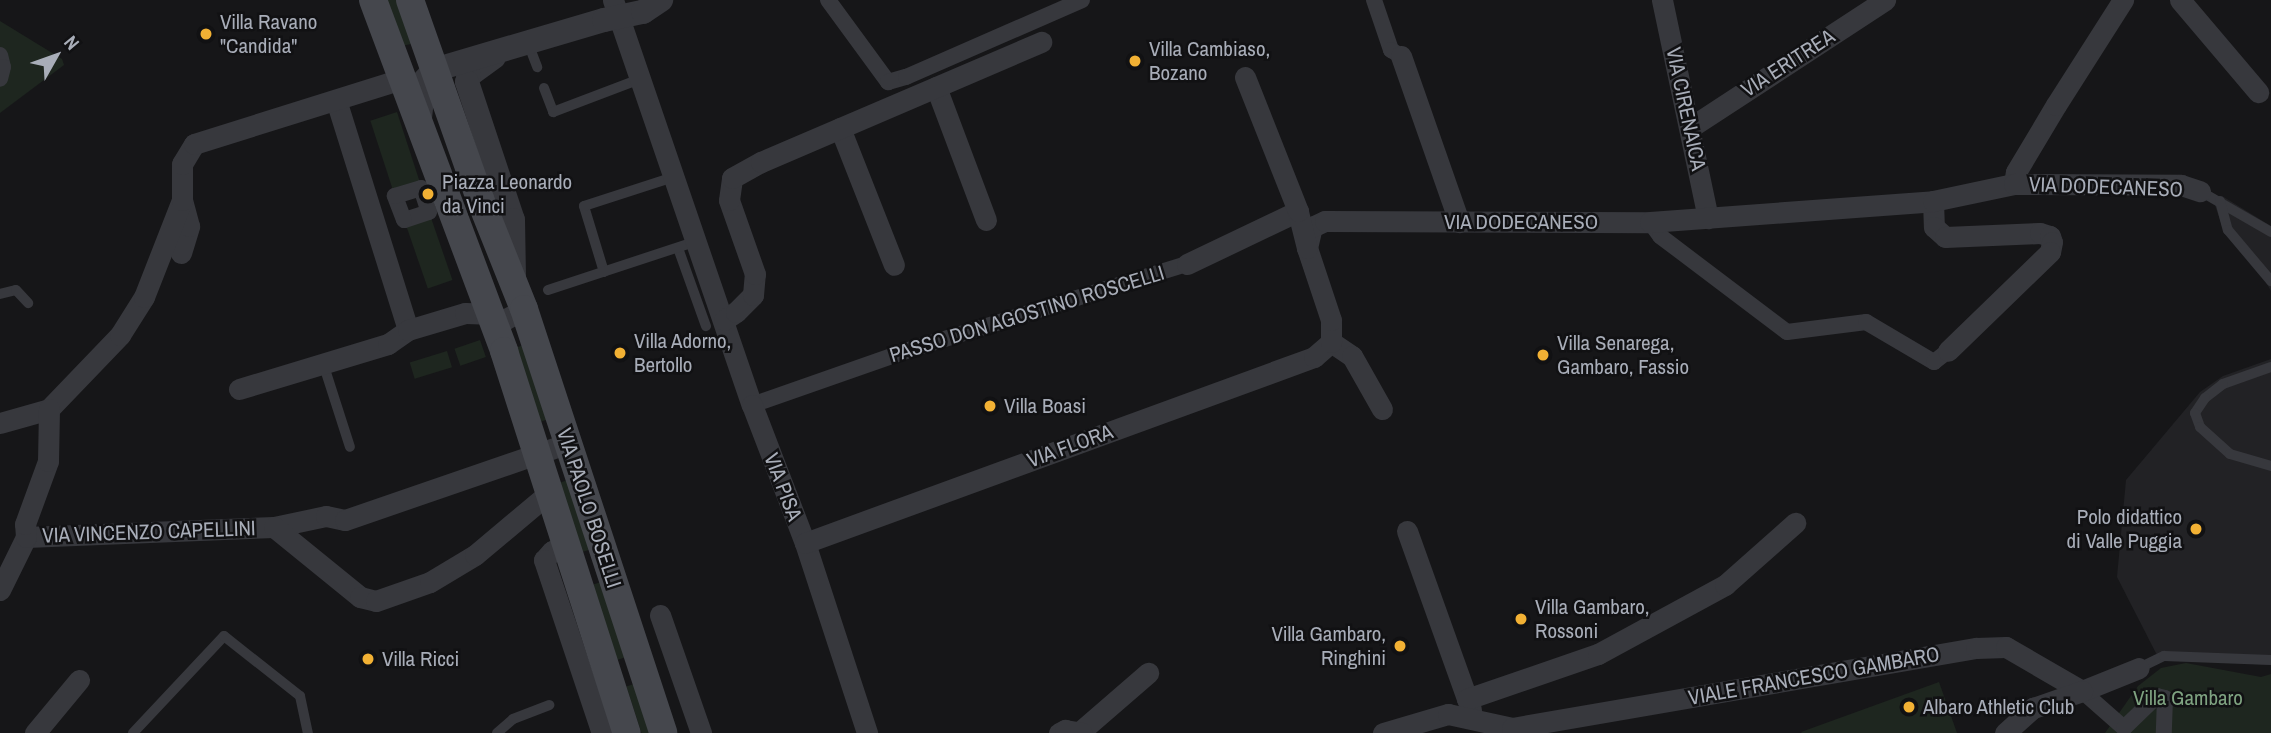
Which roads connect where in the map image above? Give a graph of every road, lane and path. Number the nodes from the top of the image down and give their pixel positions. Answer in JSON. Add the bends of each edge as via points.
{"nodes":[{"id":1,"x":373,"y":0,"type":"edge"},
{"id":2,"x":410,"y":0,"type":"edge"},
{"id":3,"x":661,"y":0,"type":"edge"},
{"id":4,"x":828,"y":0,"type":"edge"},
{"id":5,"x":1082,"y":0,"type":"edge"},
{"id":6,"x":1374,"y":0,"type":"edge"},
{"id":7,"x":1662,"y":0,"type":"edge"},
{"id":8,"x":1885,"y":0,"type":"edge"},
{"id":9,"x":2123,"y":0,"type":"edge"},
{"id":10,"x":2180,"y":0,"type":"edge"},
{"id":11,"x":616,"y":8,"type":"edge"},
{"id":12,"x":1041,"y":42,"type":"dead end"},
{"id":13,"x":528,"y":43,"type":"junction"},
{"id":14,"x":0,"y":55,"type":"edge"},
{"id":15,"x":1401,"y":55,"type":"joint"},
{"id":16,"x":473,"y":64,"type":"junction"},
{"id":17,"x":537,"y":67,"type":"dead end"},
{"id":18,"x":435,"y":69,"type":"junction"},
{"id":19,"x":1245,"y":77,"type":"dead end"},
{"id":20,"x":0,"y":79,"type":"edge"},
{"id":21,"x":401,"y":79,"type":"junction"},
{"id":22,"x":640,"y":79,"type":"junction"},
{"id":23,"x":936,"y":87,"type":"junction"},
{"id":24,"x":544,"y":88,"type":"dead end"},
{"id":25,"x":2258,"y":92,"type":"dead end"},
{"id":26,"x":336,"y":100,"type":"junction"},
{"id":27,"x":419,"y":118,"type":"junction"},
{"id":28,"x":1690,"y":127,"type":"junction"},
{"id":29,"x":840,"y":128,"type":"junction"},
{"id":30,"x":674,"y":177,"type":"junction"},
{"id":31,"x":2014,"y":184,"type":"junction"},
{"id":32,"x":2200,"y":191,"type":"joint"},
{"id":33,"x":182,"y":201,"type":"junction"},
{"id":34,"x":1933,"y":201,"type":"junction"},
{"id":35,"x":2220,"y":201,"type":"junction"},
{"id":36,"x":1298,"y":211,"type":"junction"},
{"id":37,"x":1708,"y":218,"type":"junction"},
{"id":38,"x":986,"y":220,"type":"dead end"},
{"id":39,"x":1459,"y":222,"type":"junction"},
{"id":40,"x":1650,"y":222,"type":"junction"},
{"id":41,"x":2271,"y":232,"type":"edge"},
{"id":42,"x":688,"y":244,"type":"junction"},
{"id":43,"x":1307,"y":248,"type":"junction"},
{"id":44,"x":181,"y":253,"type":"dead end"},
{"id":45,"x":1186,"y":264,"type":"joint"},
{"id":46,"x":894,"y":265,"type":"dead end"},
{"id":47,"x":604,"y":272,"type":"junction"},
{"id":48,"x":2271,"y":281,"type":"edge"},
{"id":49,"x":548,"y":290,"type":"dead end"},
{"id":50,"x":0,"y":294,"type":"edge"},
{"id":51,"x":28,"y":303,"type":"dead end"},
{"id":52,"x":521,"y":305,"type":"junction"},
{"id":53,"x":489,"y":314,"type":"junction"},
{"id":54,"x":715,"y":323,"type":"junction"},
{"id":55,"x":408,"y":330,"type":"junction"},
{"id":56,"x":1331,"y":342,"type":"junction"},
{"id":57,"x":1948,"y":351,"type":"joint"},
{"id":58,"x":323,"y":363,"type":"junction"},
{"id":59,"x":2271,"y":367,"type":"edge"},
{"id":60,"x":239,"y":389,"type":"dead end"},
{"id":61,"x":752,"y":405,"type":"junction"},
{"id":62,"x":1382,"y":409,"type":"dead end"},
{"id":63,"x":49,"y":410,"type":"junction"},
{"id":64,"x":0,"y":423,"type":"edge"},
{"id":65,"x":568,"y":443,"type":"junction"},
{"id":66,"x":351,"y":447,"type":"dead end"},
{"id":67,"x":538,"y":455,"type":"junction"},
{"id":68,"x":2271,"y":466,"type":"edge"},
{"id":69,"x":550,"y":492,"type":"junction"},
{"id":70,"x":1795,"y":523,"type":"dead end"},
{"id":71,"x":264,"y":527,"type":"junction"},
{"id":72,"x":1407,"y":531,"type":"dead end"},
{"id":73,"x":26,"y":537,"type":"junction"},
{"id":74,"x":805,"y":543,"type":"junction"},
{"id":75,"x":566,"y":544,"type":"junction"},
{"id":76,"x":0,"y":590,"type":"edge"},
{"id":77,"x":660,"y":615,"type":"dead end"},
{"id":78,"x":2271,"y":660,"type":"edge"},
{"id":79,"x":2139,"y":668,"type":"joint"},
{"id":80,"x":1148,"y":673,"type":"dead end"},
{"id":81,"x":79,"y":680,"type":"dead end"},
{"id":82,"x":685,"y":687,"type":"junction"},
{"id":83,"x":649,"y":691,"type":"junction"},
{"id":84,"x":2082,"y":691,"type":"junction"},
{"id":85,"x":1467,"y":699,"type":"junction"},
{"id":86,"x":548,"y":705,"type":"dead end"},
{"id":87,"x":1477,"y":728,"type":"edge"},
{"id":88,"x":2122,"y":731,"type":"edge"},
{"id":89,"x":1082,"y":732,"type":"edge"},
{"id":90,"x":35,"y":733,"type":"edge"},
{"id":91,"x":133,"y":733,"type":"edge"},
{"id":92,"x":308,"y":733,"type":"edge"},
{"id":93,"x":498,"y":733,"type":"edge"},
{"id":94,"x":602,"y":733,"type":"edge"},
{"id":95,"x":627,"y":733,"type":"edge"},
{"id":96,"x":663,"y":733,"type":"edge"},
{"id":97,"x":701,"y":733,"type":"edge"},
{"id":98,"x":867,"y":733,"type":"edge"},
{"id":99,"x":1059,"y":733,"type":"edge"},
{"id":100,"x":1383,"y":733,"type":"edge"},
{"id":101,"x":2005,"y":733,"type":"edge"},
{"id":102,"x":2164,"y":733,"type":"edge"}],
"edges":[{"from":1,"to":21,"type":"main road"},
{"from":2,"to":18,"type":"main road"},
{"from":3,"to":11,"type":"street","via":[[643,12]]},
{"from":4,"to":5,"type":"street","via":[[887,82]]},
{"from":6,"to":15,"type":"street","via":[[1391,50]]},
{"from":7,"to":28,"type":"street","name":"VIA CIRENAICA"},
{"from":8,"to":28,"type":"street","name":"VIA ERITREA"},
{"from":9,"to":31,"type":"street","name":"VIA DODECANESO","via":[[2016,172]]},
{"from":10,"to":25,"type":"street"},
{"from":11,"to":13,"type":"street"},
{"from":11,"to":22,"type":"street","name":"VIA PISA"},
{"from":12,"to":23,"type":"street"},
{"from":13,"to":16,"type":"street"},
{"from":13,"to":17,"type":"lane"},
{"from":14,"to":20,"type":"street"},
{"from":15,"to":39,"type":"street"},
{"from":16,"to":18,"type":"street"},
{"from":16,"to":52,"type":"street","via":[[467,82],[513,220]]},
{"from":18,"to":27,"type":"street","via":[[424,81]]},
{"from":18,"to":52,"type":"main road"},
{"from":19,"to":36,"type":"street"},
{"from":21,"to":26,"type":"street"},
{"from":21,"to":27,"type":"main road"},
{"from":22,"to":24,"type":"lane","via":[[553,111]]},
{"from":22,"to":30,"type":"street","name":"VIA PISA"},
{"from":23,"to":29,"type":"street"},
{"from":23,"to":38,"type":"street"},
{"from":26,"to":33,"type":"street","via":[[194,144],[182,164]]},
{"from":26,"to":55,"type":"street"},
{"from":27,"to":53,"type":"main road"},
{"from":28,"to":37,"type":"street","name":"VIA CIRENAICA"},
{"from":29,"to":46,"type":"street"},
{"from":29,"to":54,"type":"street","via":[[732,178],[729,200],[755,274],[752,295],[736,312]]},
{"from":30,"to":42,"type":"street","name":"VIA PISA"},
{"from":30,"to":47,"type":"lane","via":[[584,206]]},
{"from":31,"to":32,"type":"street","name":"VIA DODECANESO","via":[[2181,185]]},
{"from":31,"to":34,"type":"street","name":"VIA DODECANESO"},
{"from":32,"to":35,"type":"lane","name":"VIA DODECANESO"},
{"from":33,"to":44,"type":"street","via":[[189,226]]},
{"from":33,"to":63,"type":"street","via":[[144,297],[120,335]]},
{"from":34,"to":37,"type":"street","name":"VIA DODECANESO"},
{"from":34,"to":57,"type":"street","via":[[1934,227],[1945,237],[2050,236],[2050,252]]},
{"from":35,"to":41,"type":"lane","name":"VIA DODECANESO"},
{"from":35,"to":48,"type":"lane","via":[[2228,230]]},
{"from":36,"to":43,"type":"street"},
{"from":36,"to":45,"type":"street","name":"PASSO DON AGOSTINO ROSCELLI"},
{"from":37,"to":40,"type":"street","name":"VIA DODECANESO"},
{"from":39,"to":40,"type":"street","name":"VIA DODECANESO"},
{"from":39,"to":43,"type":"street","name":"VIA DODECANESO","via":[[1325,221],[1312,227]]},
{"from":40,"to":57,"type":"street","via":[[1660,236],[1787,332],[1866,322],[1934,362]]},
{"from":42,"to":47,"type":"lane"},
{"from":42,"to":54,"type":"street","name":"VIA PISA"},
{"from":43,"to":56,"type":"street","via":[[1331,320]]},
{"from":45,"to":61,"type":"street","name":"PASSO DON AGOSTINO ROSCELLI","via":[[909,350]]},
{"from":47,"to":49,"type":"lane"},
{"from":50,"to":51,"type":"lane","via":[[16,290]]},
{"from":52,"to":53,"type":"street","via":[[504,291],[496,294]]},
{"from":52,"to":65,"type":"main road","name":"VIA PAOLO BOSELLI"},
{"from":53,"to":55,"type":"street","via":[[465,313]]},
{"from":53,"to":67,"type":"main road","name":"VIA PAOLO BOSELLI"},
{"from":54,"to":61,"type":"street","name":"VIA PISA"},
{"from":55,"to":58,"type":"street","via":[[388,344]]},
{"from":56,"to":62,"type":"street","via":[[1352,356]]},
{"from":56,"to":74,"type":"street","name":"VIA FLORA","via":[[1314,357]]},
{"from":58,"to":60,"type":"street"},
{"from":58,"to":66,"type":"lane"},
{"from":59,"to":68,"type":"lane","via":[[2222,384],[2204,398],[2195,413],[2200,427],[2230,454]]},
{"from":61,"to":74,"type":"street","name":"VIA PISA"},
{"from":63,"to":64,"type":"street"},
{"from":63,"to":73,"type":"street","via":[[48,461],[25,524]]},
{"from":65,"to":67,"type":"street"},
{"from":65,"to":83,"type":"main road","name":"VIA PAOLO BOSELLI"},
{"from":67,"to":69,"type":"main road","name":"VIA PAOLO BOSELLI"},
{"from":67,"to":71,"type":"street","via":[[345,520],[326,516]]},
{"from":69,"to":71,"type":"street","name":"VIA VINCENZO CAPELLINI","via":[[475,555],[430,582],[376,601],[360,597]]},
{"from":69,"to":75,"type":"main road","name":"VIA PAOLO BOSELLI"},
{"from":70,"to":85,"type":"street","via":[[1725,585],[1598,654]]},
{"from":71,"to":73,"type":"street","name":"VIA VINCENZO CAPELLINI"},
{"from":72,"to":85,"type":"street"},
{"from":73,"to":76,"type":"street"},
{"from":74,"to":98,"type":"street","name":"VIA PISA"},
{"from":75,"to":94,"type":"street","name":"VIA PAOLO BOSELLI","via":[[544,560]]},
{"from":75,"to":95,"type":"main road","name":"VIA PAOLO BOSELLI"},
{"from":77,"to":82,"type":"street"},
{"from":78,"to":79,"type":"lane","via":[[2164,656]]},
{"from":79,"to":84,"type":"street"},
{"from":80,"to":89,"type":"street"},
{"from":81,"to":90,"type":"street"},
{"from":82,"to":83,"type":"street"},
{"from":82,"to":97,"type":"street"},
{"from":83,"to":96,"type":"main road","name":"VIA PAOLO BOSELLI"},
{"from":84,"to":87,"type":"street","name":"VIALE FRANCESCO GAMBARO","via":[[2006,647],[1976,648],[1512,727]]},
{"from":84,"to":88,"type":"street"},
{"from":84,"to":101,"type":"street","via":[[2033,708]]},
{"from":85,"to":87,"type":"street"},
{"from":86,"to":93,"type":"lane","via":[[513,719]]},
{"from":87,"to":100,"type":"street","name":"VIALE FRANCESCO GAMBARO","via":[[1448,714]]},
{"from":88,"to":102,"type":"street","via":[[2157,696],[2165,698]]},
{"from":89,"to":99,"type":"street"},
{"from":91,"to":92,"type":"lane","via":[[224,636],[300,696]]}]}
